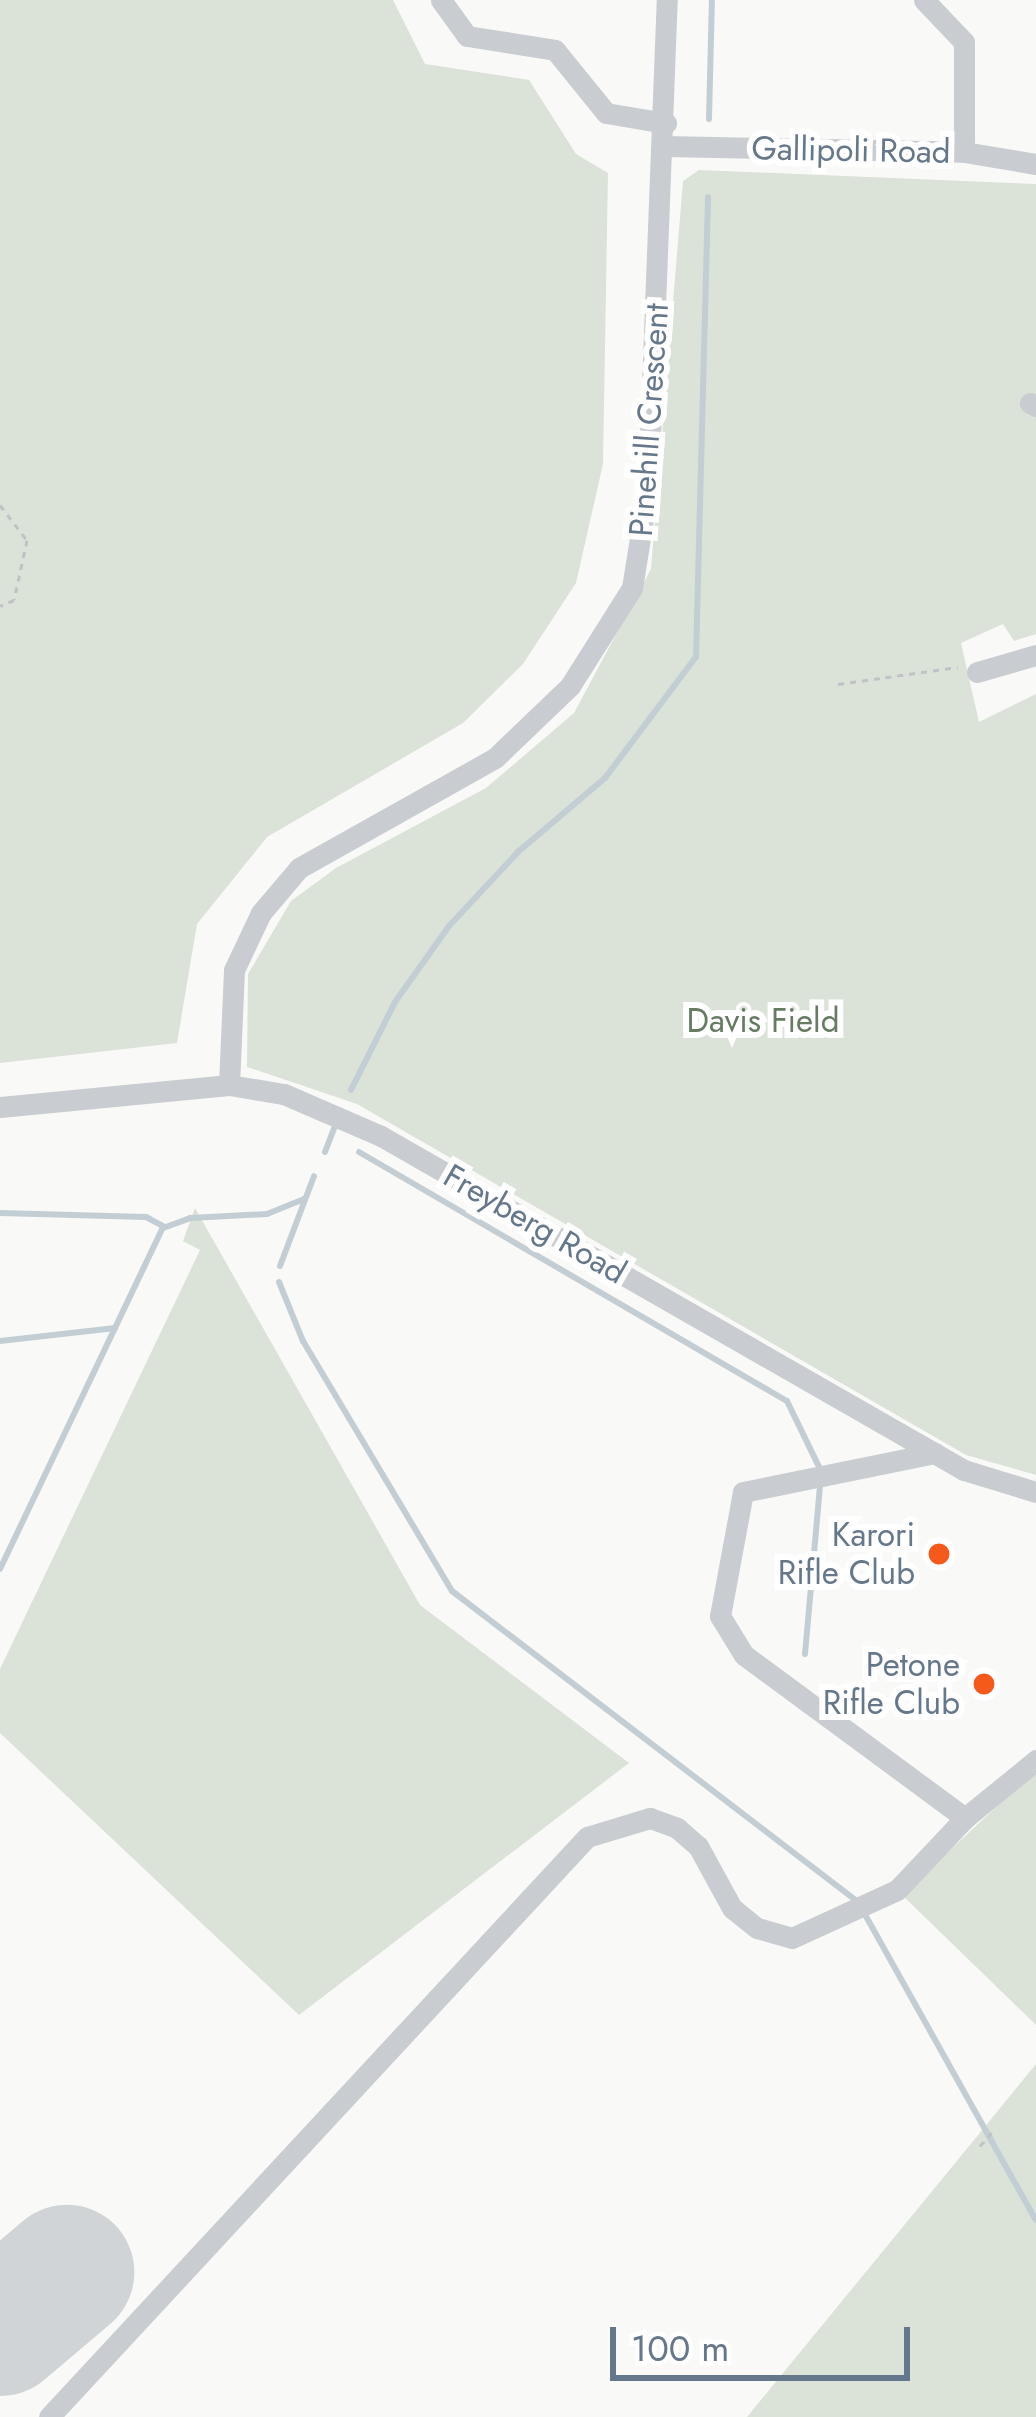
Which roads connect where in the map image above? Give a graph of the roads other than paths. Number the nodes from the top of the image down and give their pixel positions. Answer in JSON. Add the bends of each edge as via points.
{"nodes":[{"id":1,"x":442,"y":0,"type":"edge"},
{"id":2,"x":668,"y":0,"type":"edge"},
{"id":3,"x":924,"y":0,"type":"edge"},
{"id":4,"x":665,"y":135,"type":"junction"},
{"id":5,"x":964,"y":152,"type":"junction"},
{"id":6,"x":1036,"y":164,"type":"edge"},
{"id":7,"x":1036,"y":656,"type":"edge"},
{"id":8,"x":977,"y":672,"type":"road end"},
{"id":9,"x":229,"y":1085,"type":"junction"},
{"id":10,"x":0,"y":1107,"type":"edge"},
{"id":11,"x":934,"y":1454,"type":"junction"},
{"id":12,"x":1036,"y":1492,"type":"edge"},
{"id":13,"x":1036,"y":1760,"type":"edge"},
{"id":14,"x":965,"y":1818,"type":"junction"},
{"id":15,"x":49,"y":2417,"type":"edge"}],
"edges":[{"from":1,"to":4,"type":"street","name":"Gallipoli Road","via":[[467,35],[555,50],[606,113]]},
{"from":2,"to":4,"type":"street","name":"Pinehill Crescent"},
{"from":3,"to":5,"type":"street","via":[[964,42]]},
{"from":4,"to":5,"type":"street","name":"Gallipoli Road"},
{"from":4,"to":9,"type":"street","name":"Pinehill Crescent","via":[[648,488],[632,588],[570,686],[495,758],[299,868],[261,914],[234,970]]},
{"from":5,"to":6,"type":"street","name":"Gallipoli Road"},
{"from":7,"to":8,"type":"street"},
{"from":9,"to":10,"type":"street","name":"Freyberg Road"},
{"from":9,"to":11,"type":"street","name":"Freyberg Road","via":[[284,1094],[381,1136]]},
{"from":11,"to":12,"type":"street","name":"Freyberg Road"},
{"from":11,"to":14,"type":"street","via":[[743,1492],[720,1616],[744,1655]]},
{"from":13,"to":14,"type":"street"},
{"from":14,"to":15,"type":"street","via":[[871,1907],[819,1932],[775,1936],[732,1907],[698,1846],[677,1828],[650,1819],[587,1837]]}]}
